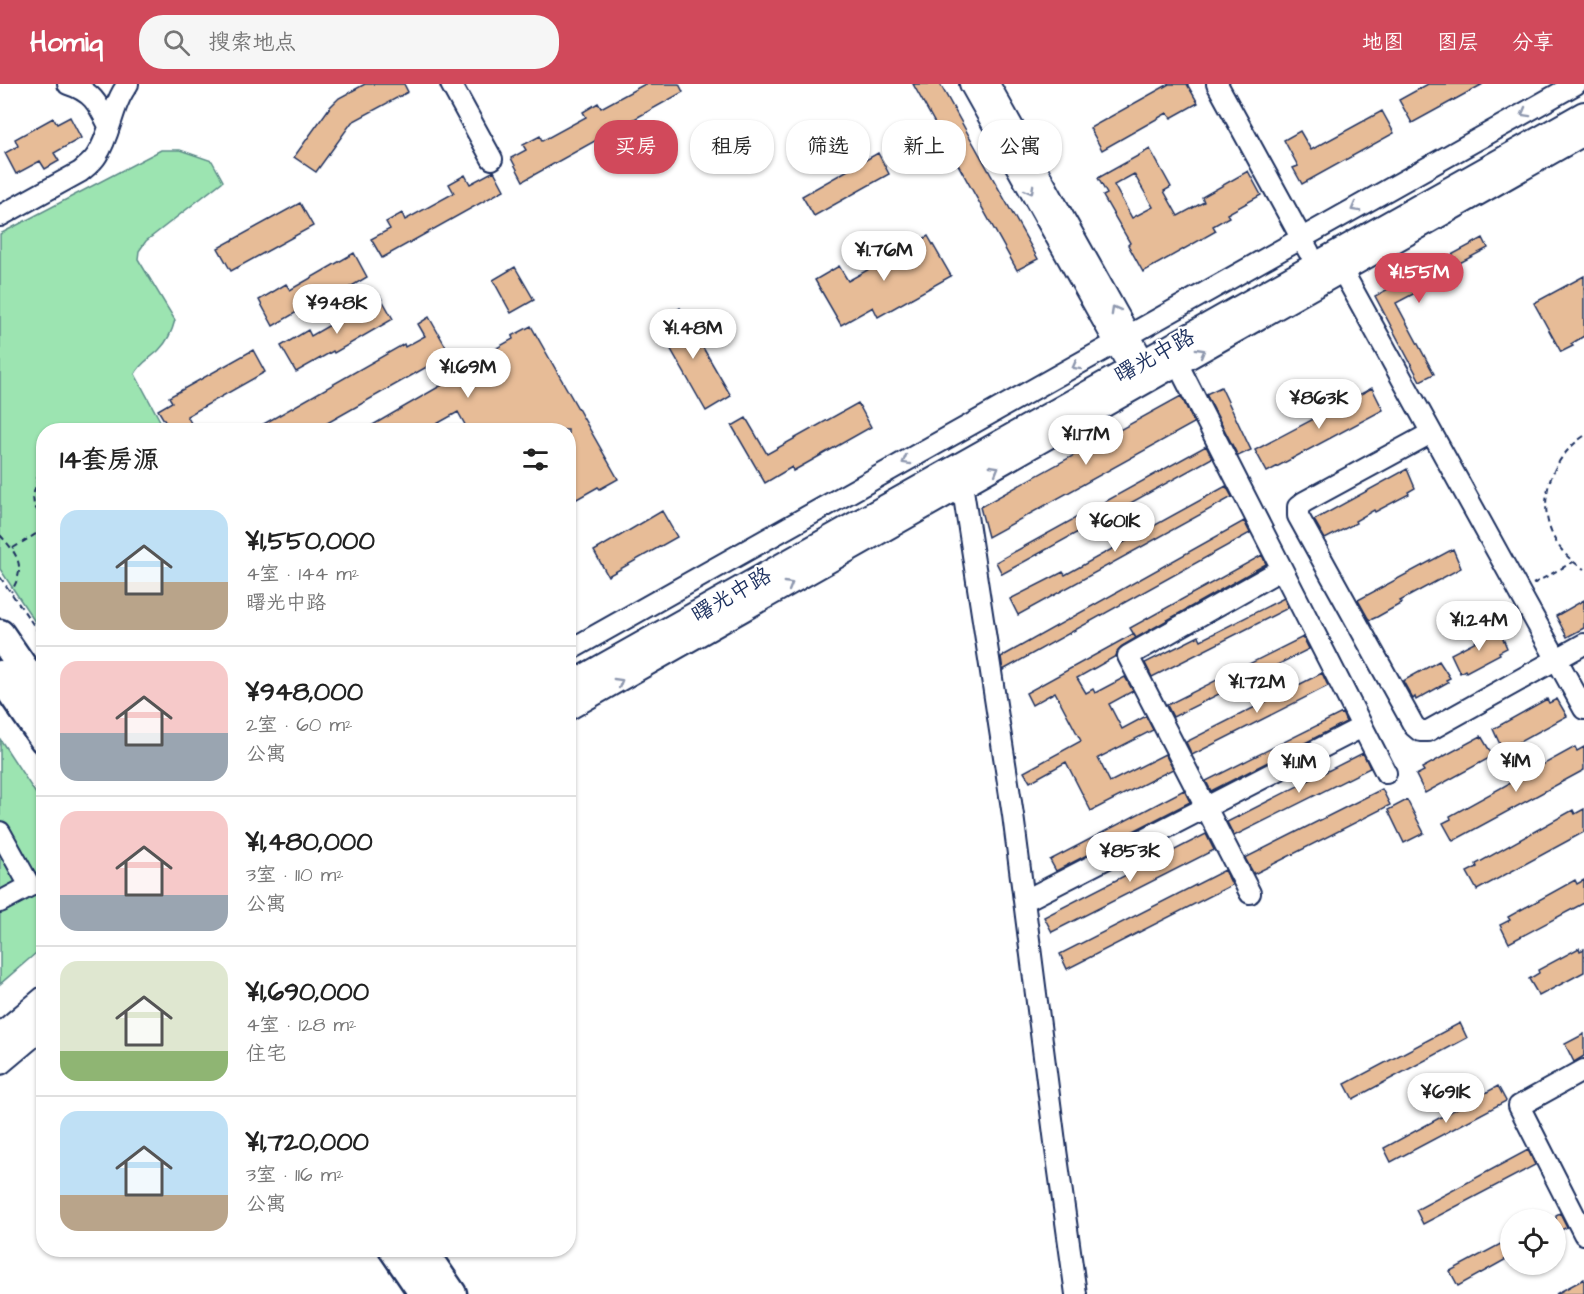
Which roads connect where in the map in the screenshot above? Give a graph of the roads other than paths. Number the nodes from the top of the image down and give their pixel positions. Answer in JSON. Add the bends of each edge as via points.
{"nodes":[{"id":1,"x":68,"y":84,"type":"edge"},
{"id":2,"x":128,"y":84,"type":"edge"},
{"id":3,"x":452,"y":84,"type":"edge"},
{"id":4,"x":970,"y":84,"type":"edge"},
{"id":5,"x":989,"y":84,"type":"edge"},
{"id":6,"x":1217,"y":84,"type":"edge"},
{"id":7,"x":1563,"y":87,"type":"edge"},
{"id":8,"x":1583,"y":118,"type":"edge"},
{"id":9,"x":109,"y":126,"type":"junction"},
{"id":10,"x":492,"y":159,"type":"dead end"},
{"id":11,"x":0,"y":216,"type":"edge"},
{"id":12,"x":1305,"y":245,"type":"junction"},
{"id":13,"x":1342,"y":272,"type":"junction"},
{"id":14,"x":1130,"y":353,"type":"junction"},
{"id":15,"x":1174,"y":356,"type":"junction"},
{"id":16,"x":1431,"y":433,"type":"junction"},
{"id":17,"x":961,"y":476,"type":"junction"},
{"id":18,"x":1282,"y":569,"type":"junction"},
{"id":19,"x":0,"y":634,"type":"edge"},
{"id":20,"x":1584,"y":644,"type":"edge"},
{"id":21,"x":576,"y":647,"type":"edge"},
{"id":22,"x":1557,"y":659,"type":"junction"},
{"id":23,"x":576,"y":665,"type":"edge"},
{"id":24,"x":0,"y":675,"type":"edge"},
{"id":25,"x":576,"y":682,"type":"edge"},
{"id":26,"x":36,"y":686,"type":"edge"},
{"id":27,"x":576,"y":705,"type":"edge"},
{"id":28,"x":1584,"y":709,"type":"edge"},
{"id":29,"x":36,"y":727,"type":"edge"},
{"id":30,"x":1362,"y":727,"type":"junction"},
{"id":31,"x":1386,"y":773,"type":"dead end"},
{"id":32,"x":1206,"y":807,"type":"junction"},
{"id":33,"x":0,"y":832,"type":"edge"},
{"id":34,"x":1250,"y":893,"type":"dead end"},
{"id":35,"x":1024,"y":901,"type":"junction"},
{"id":36,"x":0,"y":902,"type":"edge"},
{"id":37,"x":36,"y":1006,"type":"edge"},
{"id":38,"x":36,"y":1032,"type":"edge"},
{"id":39,"x":0,"y":1036,"type":"edge"},
{"id":40,"x":0,"y":1062,"type":"edge"},
{"id":41,"x":1584,"y":1070,"type":"edge"},
{"id":42,"x":1584,"y":1234,"type":"edge"},
{"id":43,"x":399,"y":1257,"type":"edge"},
{"id":44,"x":427,"y":1257,"type":"edge"},
{"id":45,"x":424,"y":1294,"type":"edge"},
{"id":46,"x":453,"y":1294,"type":"edge"},
{"id":47,"x":1076,"y":1294,"type":"edge"}],
"edges":[{"from":1,"to":9,"type":"street","via":[[94,97]]},
{"from":2,"to":9,"type":"street"},
{"from":3,"to":10,"type":"street"},
{"from":4,"to":14,"type":"street","one_way":true},
{"from":14,"to":5,"type":"street","one_way":true},
{"from":6,"to":12,"type":"street"},
{"from":7,"to":12,"type":"street","one_way":true},
{"from":8,"to":12,"type":"main road","name":"曙光中路"},
{"from":8,"to":13,"type":"street"},
{"from":8,"to":15,"type":"main road","name":"曙光中路"},
{"from":9,"to":11,"type":"street","via":[[91,163]]},
{"from":12,"to":14,"type":"main road","name":"曙光中路"},
{"from":15,"to":13,"type":"street","one_way":true},
{"from":13,"to":16,"type":"street"},
{"from":14,"to":15,"type":"main road","name":"曙光中路"},
{"from":14,"to":17,"type":"main road","name":"曙光中路"},
{"from":14,"to":21,"type":"street","one_way":true},
{"from":14,"to":23,"type":"main road","name":"曙光中路"},
{"from":17,"to":15,"type":"street","one_way":true},
{"from":15,"to":18,"type":"street"},
{"from":16,"to":22,"type":"street"},
{"from":16,"to":22,"type":"street","via":[[1298,507],[1298,516],[1408,718],[1420,731],[1428,731]]},
{"from":17,"to":25,"type":"main road","name":"曙光中路"},
{"from":27,"to":17,"type":"street","one_way":true},
{"from":17,"to":35,"type":"street"},
{"from":18,"to":30,"type":"street"},
{"from":18,"to":32,"type":"street","via":[[1128,656]]},
{"from":19,"to":26,"type":"highway"},
{"from":20,"to":22,"type":"street"},
{"from":22,"to":28,"type":"street"},
{"from":24,"to":29,"type":"highway"},
{"from":30,"to":31,"type":"street"},
{"from":30,"to":32,"type":"street"},
{"from":32,"to":34,"type":"street"},
{"from":32,"to":35,"type":"street"},
{"from":33,"to":36,"type":"street","via":[[30,886]]},
{"from":35,"to":47,"type":"street"},
{"from":37,"to":39,"type":"main road"},
{"from":38,"to":40,"type":"main road"},
{"from":41,"to":42,"type":"street","via":[[1519,1106]]},
{"from":43,"to":45,"type":"highway"},
{"from":44,"to":46,"type":"highway"}]}
